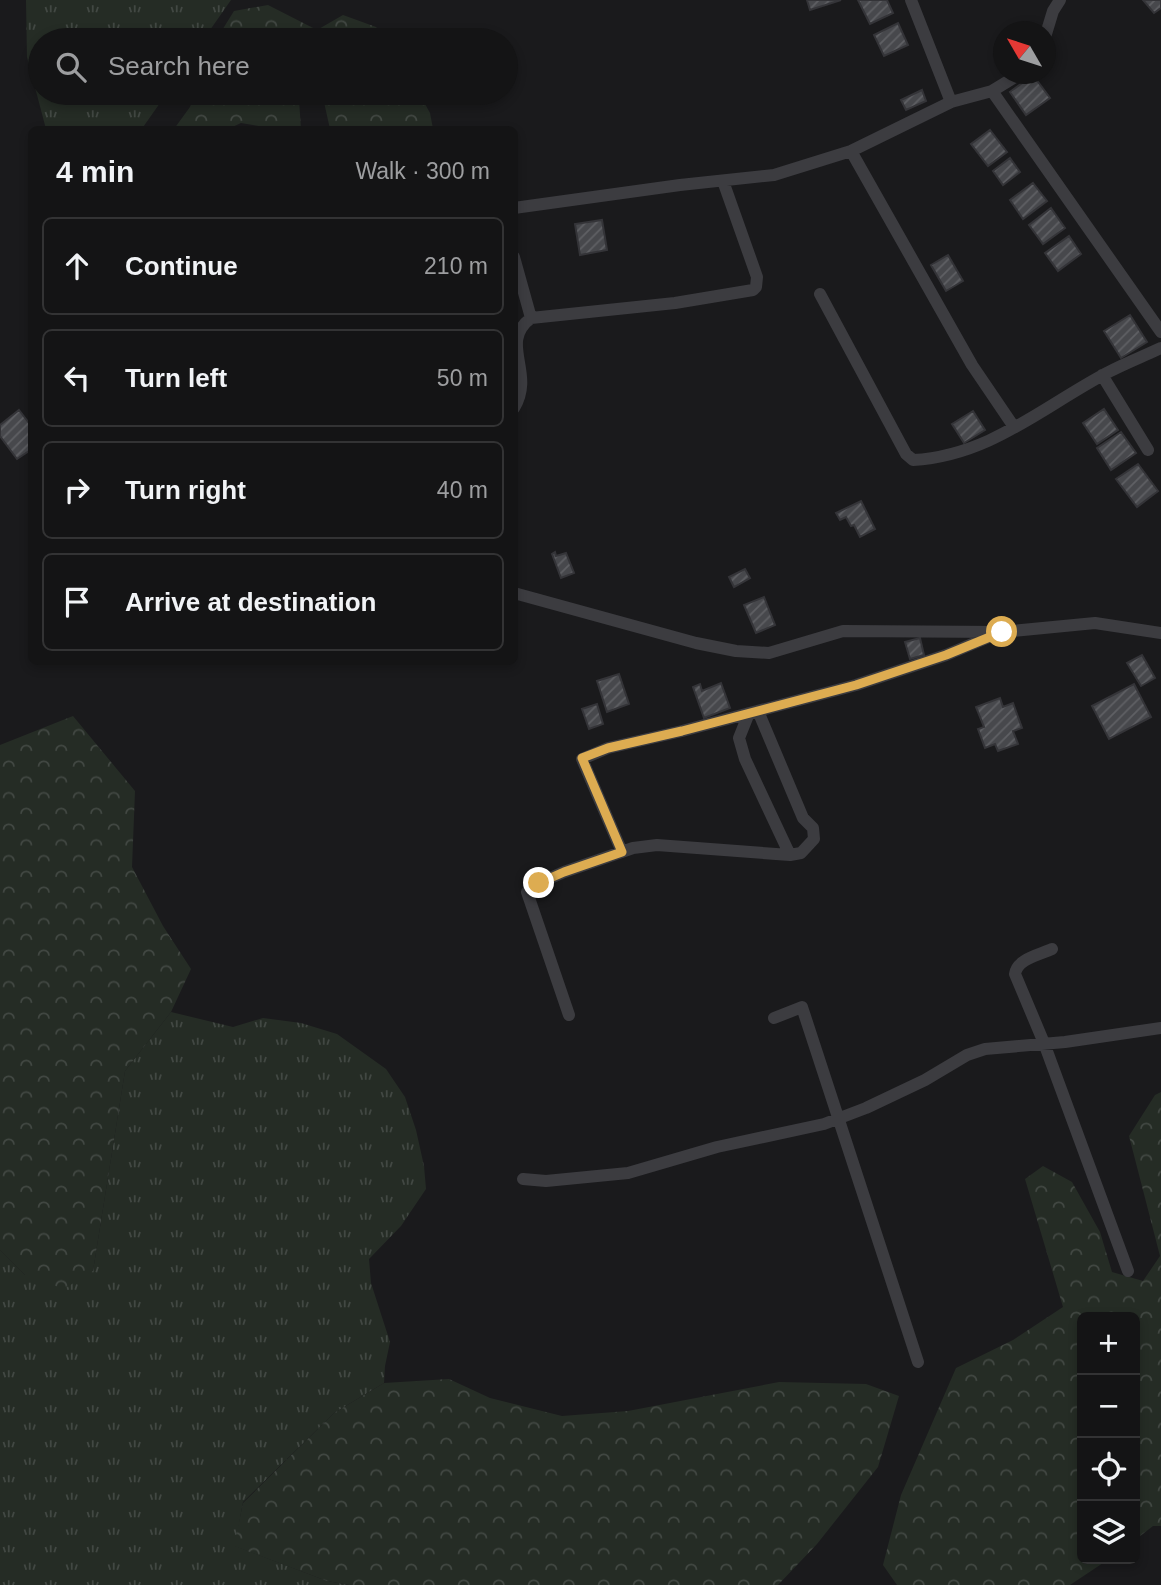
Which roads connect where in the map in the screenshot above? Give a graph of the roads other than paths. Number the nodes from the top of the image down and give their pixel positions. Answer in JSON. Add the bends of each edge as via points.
{"nodes":[{"id":1,"x":911,"y":0,"type":"edge"},
{"id":2,"x":1060,"y":0,"type":"edge"},
{"id":3,"x":1050,"y":21,"type":"edge"},
{"id":4,"x":1004,"y":84,"type":"edge"},
{"id":5,"x":992,"y":91,"type":"junction"},
{"id":6,"x":951,"y":102,"type":"junction"},
{"id":7,"x":851,"y":151,"type":"junction"},
{"id":8,"x":723,"y":181,"type":"junction"},
{"id":9,"x":518,"y":207,"type":"edge"},
{"id":10,"x":518,"y":271,"type":"edge"},
{"id":11,"x":820,"y":294,"type":"dead end"},
{"id":12,"x":531,"y":318,"type":"junction"},
{"id":13,"x":1161,"y":332,"type":"edge"},
{"id":14,"x":518,"y":337,"type":"edge"},
{"id":15,"x":1161,"y":348,"type":"edge"},
{"id":16,"x":518,"y":354,"type":"edge"},
{"id":17,"x":1102,"y":375,"type":"junction"},
{"id":18,"x":518,"y":401,"type":"edge"},
{"id":19,"x":1014,"y":427,"type":"junction"},
{"id":20,"x":1148,"y":450,"type":"dead end"},
{"id":21,"x":518,"y":594,"type":"edge"},
{"id":22,"x":1002,"y":632,"type":"junction"},
{"id":23,"x":1161,"y":633,"type":"edge"},
{"id":24,"x":753,"y":712,"type":"junction"},
{"id":25,"x":622,"y":852,"type":"junction"},
{"id":26,"x":790,"y":855,"type":"junction"},
{"id":27,"x":1052,"y":949,"type":"dead end"},
{"id":28,"x":569,"y":1015,"type":"dead end"},
{"id":29,"x":774,"y":1018,"type":"dead end"},
{"id":30,"x":1161,"y":1028,"type":"edge"},
{"id":31,"x":1044,"y":1043,"type":"junction"},
{"id":32,"x":838,"y":1118,"type":"junction"},
{"id":33,"x":523,"y":1179,"type":"dead end"},
{"id":34,"x":1128,"y":1271,"type":"dead end"},
{"id":35,"x":918,"y":1362,"type":"dead end"}],
"edges":[{"from":1,"to":6,"type":"street"},
{"from":2,"to":3,"type":"street"},
{"from":4,"to":5,"type":"street"},
{"from":5,"to":6,"type":"street"},
{"from":5,"to":13,"type":"street"},
{"from":6,"to":7,"type":"street"},
{"from":7,"to":8,"type":"street","via":[[774,175]]},
{"from":7,"to":19,"type":"street","via":[[972,365]]},
{"from":8,"to":9,"type":"street"},
{"from":8,"to":12,"type":"street","via":[[757,277],[753,290]]},
{"from":10,"to":12,"type":"street"},
{"from":11,"to":19,"type":"street","via":[[910,459],[960,454]]},
{"from":12,"to":14,"type":"street"},
{"from":15,"to":17,"type":"street"},
{"from":16,"to":18,"type":"street","via":[[523,383]]},
{"from":17,"to":19,"type":"street"},
{"from":17,"to":20,"type":"street"},
{"from":21,"to":22,"type":"street","via":[[736,651],[769,653],[843,631]]},
{"from":22,"to":23,"type":"street","via":[[1096,623]]},
{"from":22,"to":24,"type":"street","via":[[856,685]]},
{"from":24,"to":25,"type":"street","via":[[582,758]]},
{"from":24,"to":26,"type":"street","via":[[739,738]]},
{"from":24,"to":26,"type":"street","via":[[803,818],[813,828],[814,839],[801,853]]},
{"from":25,"to":26,"type":"street","via":[[657,845]]},
{"from":25,"to":28,"type":"street","via":[[564,872],[527,892]]},
{"from":27,"to":31,"type":"street","via":[[1020,963],[1015,974]]},
{"from":29,"to":32,"type":"street","via":[[802,1007]]},
{"from":30,"to":31,"type":"street"},
{"from":31,"to":32,"type":"street","via":[[968,1055],[925,1080]]},
{"from":31,"to":34,"type":"street"},
{"from":32,"to":33,"type":"street","via":[[628,1173]]},
{"from":32,"to":35,"type":"street"}]}
